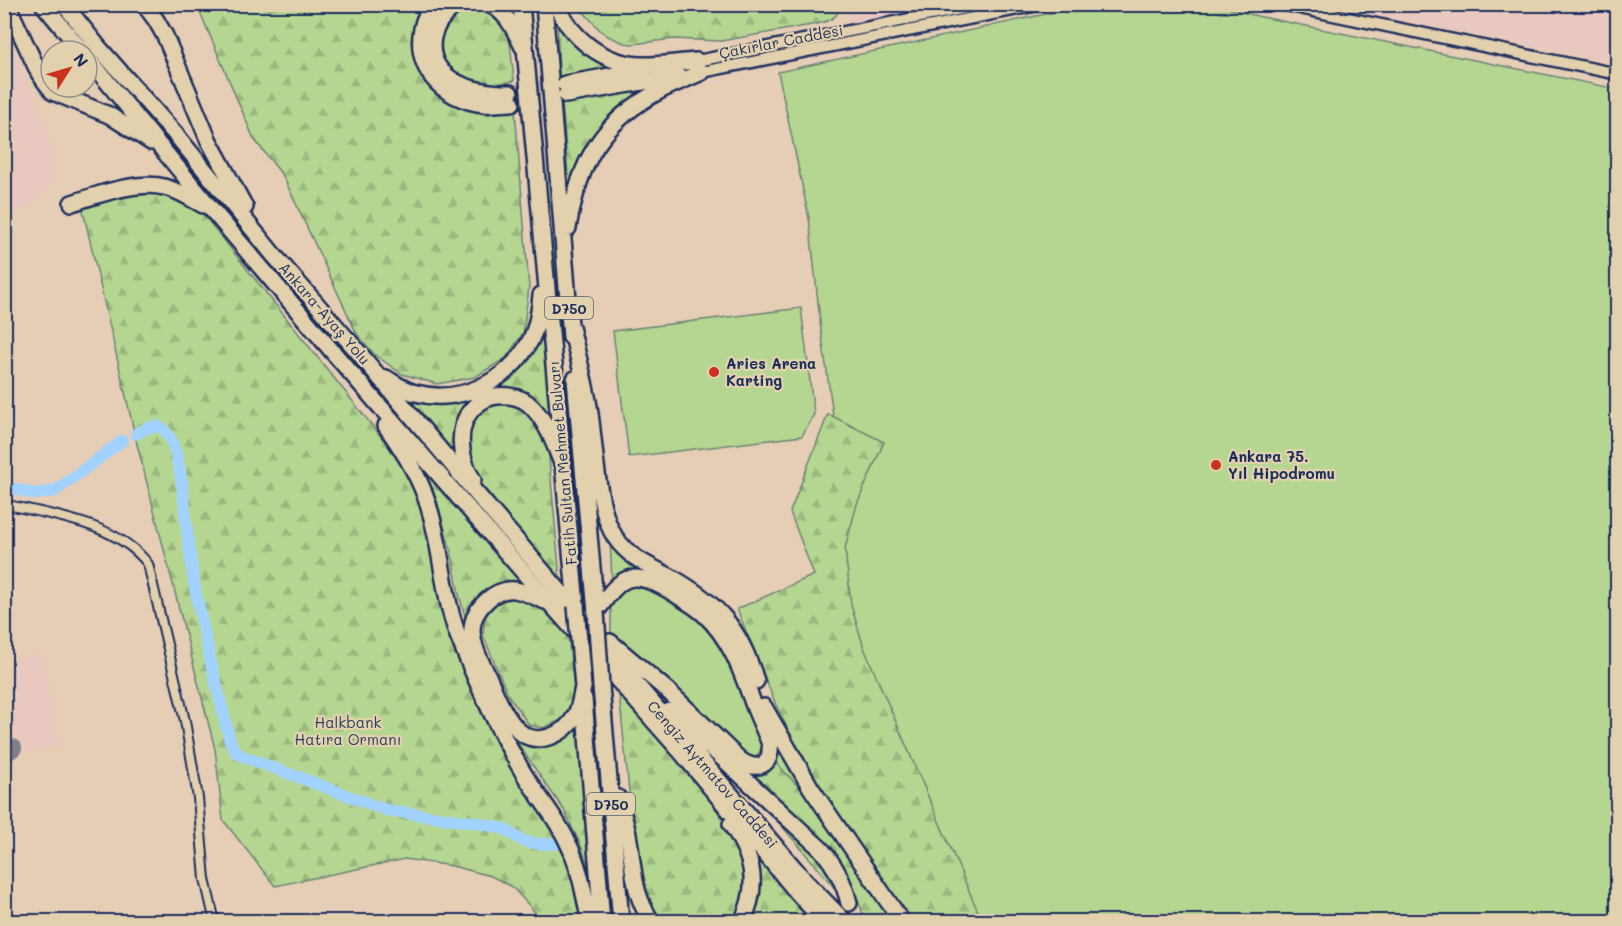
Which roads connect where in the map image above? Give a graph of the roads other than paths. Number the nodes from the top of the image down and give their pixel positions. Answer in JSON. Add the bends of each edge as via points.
{"nodes":[{"id":1,"x":7,"y":4,"type":"edge"},
{"id":2,"x":13,"y":4,"type":"edge"},
{"id":3,"x":43,"y":4,"type":"edge"},
{"id":4,"x":64,"y":4,"type":"edge"},
{"id":5,"x":144,"y":4,"type":"edge"},
{"id":6,"x":433,"y":4,"type":"edge"},
{"id":7,"x":458,"y":4,"type":"edge"},
{"id":8,"x":488,"y":4,"type":"edge"},
{"id":9,"x":521,"y":4,"type":"edge"},
{"id":10,"x":544,"y":4,"type":"edge"},
{"id":11,"x":556,"y":4,"type":"edge"},
{"id":12,"x":986,"y":4,"type":"edge"},
{"id":13,"x":1043,"y":4,"type":"edge"},
{"id":14,"x":1280,"y":4,"type":"edge"},
{"id":15,"x":71,"y":39,"type":"edge"},
{"id":16,"x":757,"y":49,"type":"junction"},
{"id":17,"x":526,"y":52,"type":"junction"},
{"id":18,"x":39,"y":59,"type":"edge"},
{"id":19,"x":760,"y":61,"type":"junction"},
{"id":20,"x":699,"y":66,"type":"junction"},
{"id":21,"x":99,"y":72,"type":"edge"},
{"id":22,"x":1617,"y":74,"type":"edge"},
{"id":23,"x":565,"y":90,"type":"tunnel mouth"},
{"id":24,"x":164,"y":151,"type":"junction"},
{"id":25,"x":72,"y":203,"type":"dead end"},
{"id":26,"x":213,"y":211,"type":"junction"},
{"id":27,"x":272,"y":253,"type":"junction"},
{"id":28,"x":564,"y":255,"type":"junction"},
{"id":29,"x":544,"y":265,"type":"junction"},
{"id":30,"x":570,"y":327,"type":"junction"},
{"id":31,"x":332,"y":351,"type":"junction"},
{"id":32,"x":360,"y":354,"type":"junction"},
{"id":33,"x":563,"y":466,"type":"junction"},
{"id":34,"x":4,"y":504,"type":"edge"},
{"id":35,"x":551,"y":604,"type":"junction"},
{"id":36,"x":591,"y":617,"type":"junction"},
{"id":37,"x":587,"y":645,"type":"joint"},
{"id":38,"x":629,"y":676,"type":"junction"},
{"id":39,"x":583,"y":687,"type":"junction"},
{"id":40,"x":682,"y":753,"type":"junction"},
{"id":41,"x":608,"y":760,"type":"junction"},
{"id":42,"x":849,"y":903,"type":"dead end"},
{"id":43,"x":215,"y":921,"type":"edge"},
{"id":44,"x":590,"y":921,"type":"edge"},
{"id":45,"x":602,"y":921,"type":"edge"},
{"id":46,"x":621,"y":921,"type":"edge"},
{"id":47,"x":651,"y":921,"type":"edge"},
{"id":48,"x":742,"y":921,"type":"edge"},
{"id":49,"x":824,"y":921,"type":"edge"},
{"id":50,"x":844,"y":921,"type":"edge"},
{"id":51,"x":902,"y":921,"type":"edge"}],
"edges":[{"from":1,"to":24,"type":"highway","via":[[39,73],[54,92],[104,113]]},
{"from":2,"to":18,"type":"highway"},
{"from":3,"to":15,"type":"highway","name":"Ankara-Ayaş Yolu"},
{"from":4,"to":27,"type":"highway","name":"Ankara-Ayaş Yolu"},
{"from":5,"to":27,"type":"highway","via":[[165,36],[235,191]]},
{"from":6,"to":7,"type":"highway","via":[[424,21],[421,49],[425,67],[435,82],[447,92],[484,104],[511,98],[456,83],[437,66],[432,39],[436,25]]},
{"from":8,"to":17,"type":"highway","via":[[505,15]]},
{"from":9,"to":17,"type":"highway","name":"Fatih Sultan Mehmet Bulvarı","number":"D750"},
{"from":10,"to":28,"type":"highway","name":"Fatih Sultan Mehmet Bulvarı","number":"D750"},
{"from":11,"to":20,"type":"highway","via":[[572,32],[610,59],[641,65]]},
{"from":12,"to":16,"type":"main road","name":"Çakırlar Caddesi"},
{"from":13,"to":19,"type":"main road","name":"Çakırlar Caddesi"},
{"from":14,"to":22,"type":"main road"},
{"from":16,"to":19,"type":"main road"},
{"from":16,"to":20,"type":"main road","name":"Çakırlar Caddesi"},
{"from":17,"to":29,"type":"highway","name":"Fatih Sultan Mehmet Bulvarı","number":"D750"},
{"from":19,"to":20,"type":"main road","name":"Çakırlar Caddesi"},
{"from":20,"to":23,"type":"highway"},
{"from":20,"to":28,"type":"highway","via":[[624,115],[595,146],[577,188]]},
{"from":21,"to":24,"type":"highway","name":"Ankara-Ayaş Yolu"},
{"from":24,"to":26,"type":"highway","name":"Ankara-Ayaş Yolu"},
{"from":25,"to":26,"type":"highway","via":[[148,185],[181,193]]},
{"from":26,"to":31,"type":"highway","name":"Ankara-Ayaş Yolu"},
{"from":27,"to":32,"type":"highway","name":"Ankara-Ayaş Yolu"},
{"from":28,"to":30,"type":"highway","name":"Fatih Sultan Mehmet Bulvarı","number":"D750"},
{"from":29,"to":32,"type":"highway","via":[[540,309],[526,349],[485,386],[450,396],[415,393],[386,378]]},
{"from":29,"to":33,"type":"highway","name":"Fatih Sultan Mehmet Bulvarı","number":"D750"},
{"from":30,"to":36,"type":"highway","name":"Fatih Sultan Mehmet Bulvarı","number":"D750"},
{"from":30,"to":51,"type":"highway","via":[[589,406],[602,499],[613,535],[629,554],[691,588],[730,625],[747,654],[772,722],[811,788]]},
{"from":31,"to":35,"type":"highway","name":"Ankara-Ayaş Yolu"},
{"from":31,"to":44,"type":"highway","via":[[399,445],[424,494],[459,640],[497,726],[568,842]]},
{"from":32,"to":36,"type":"highway","name":"Ankara-Ayaş Yolu","via":[[476,493]]},
{"from":33,"to":36,"type":"highway","via":[[540,417],[514,396],[494,396],[470,410],[465,419],[462,450],[468,472]]},
{"from":33,"to":39,"type":"highway","name":"Fatih Sultan Mehmet Bulvarı","number":"D750","bridge":true},
{"from":34,"to":43,"type":"street","via":[[77,521],[118,537],[148,564],[185,721],[198,798],[205,879]]},
{"from":35,"to":37,"type":"highway","name":"Ankara-Ayaş Yolu"},
{"from":35,"to":39,"type":"highway","via":[[514,590],[503,591],[484,602],[472,628],[476,650],[510,720],[521,733],[532,738],[545,739],[566,728],[576,715]]},
{"from":36,"to":36,"type":"highway","via":[[615,587],[639,577],[704,614],[735,656],[770,744],[767,760],[754,767],[741,760]]},
{"from":36,"to":38,"type":"highway","name":"Cengiz Aytmatov Caddesi"},
{"from":36,"to":41,"type":"highway","name":"Fatih Sultan Mehmet Bulvarı","number":"D750","bridge":true},
{"from":37,"to":40,"type":"highway","name":"Cengiz Aytmatov Caddesi"},
{"from":38,"to":42,"type":"highway","via":[[821,849],[842,881]]},
{"from":38,"to":50,"type":"highway","name":"Cengiz Aytmatov Caddesi"},
{"from":39,"to":45,"type":"highway","name":"Fatih Sultan Mehmet Bulvarı","number":"D750"},
{"from":40,"to":48,"type":"highway","via":[[748,853],[753,881]]},
{"from":40,"to":49,"type":"highway","name":"Cengiz Aytmatov Caddesi"},
{"from":41,"to":46,"type":"highway","name":"Fatih Sultan Mehmet Bulvarı","number":"D750"},
{"from":41,"to":47,"type":"highway","via":[[628,837],[636,889]]}]}
